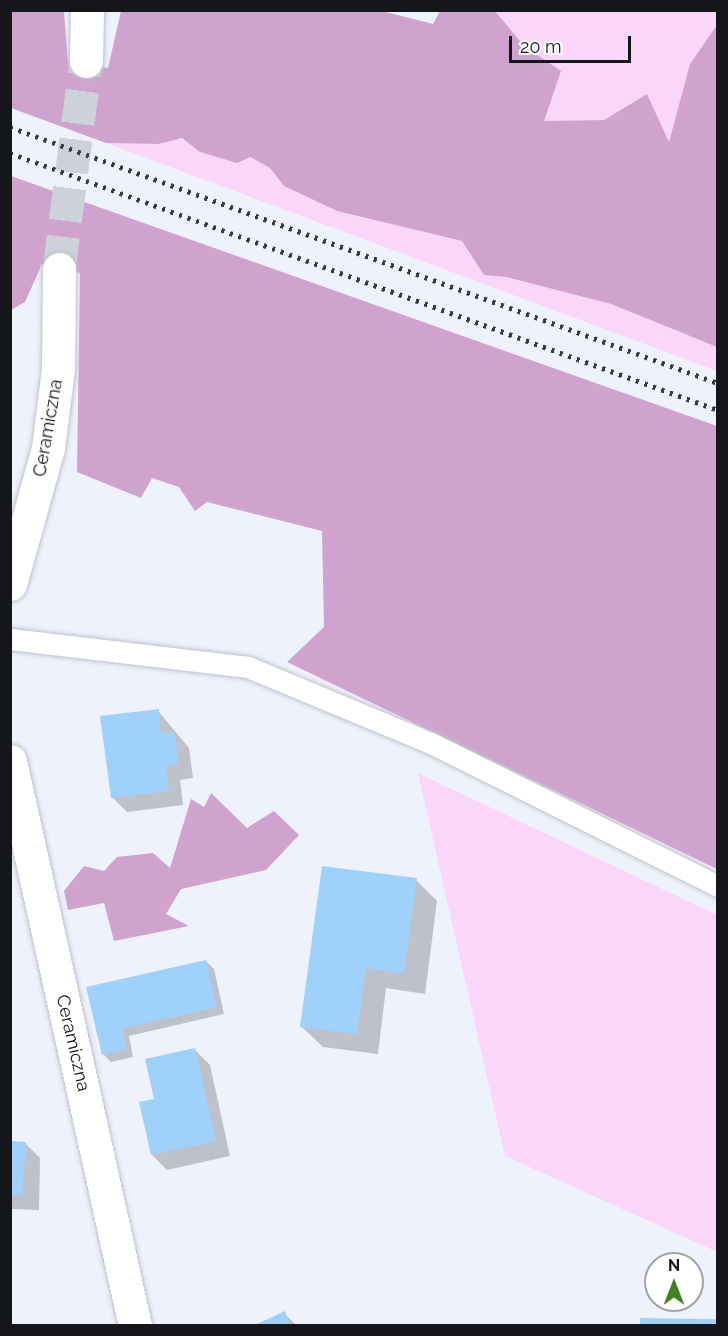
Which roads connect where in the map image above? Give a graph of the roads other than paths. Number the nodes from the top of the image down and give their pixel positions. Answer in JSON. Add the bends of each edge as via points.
{"nodes":[{"id":1,"x":87,"y":10,"type":"edge"},
{"id":2,"x":86,"y":61,"type":"tunnel mouth"},
{"id":3,"x":59,"y":269,"type":"tunnel mouth"},
{"id":4,"x":10,"y":584,"type":"edge"},
{"id":5,"x":10,"y":639,"type":"edge"},
{"id":6,"x":10,"y":761,"type":"edge"},
{"id":7,"x":717,"y":886,"type":"edge"},
{"id":8,"x":135,"y":1326,"type":"edge"}],
"edges":[{"from":1,"to":2,"type":"street"},
{"from":3,"to":4,"type":"street","name":"Ceramiczna","via":[[58,369],[48,448]]},
{"from":5,"to":7,"type":"lane","via":[[248,667],[431,743]]},
{"from":6,"to":8,"type":"street","name":"Ceramiczna"}]}
